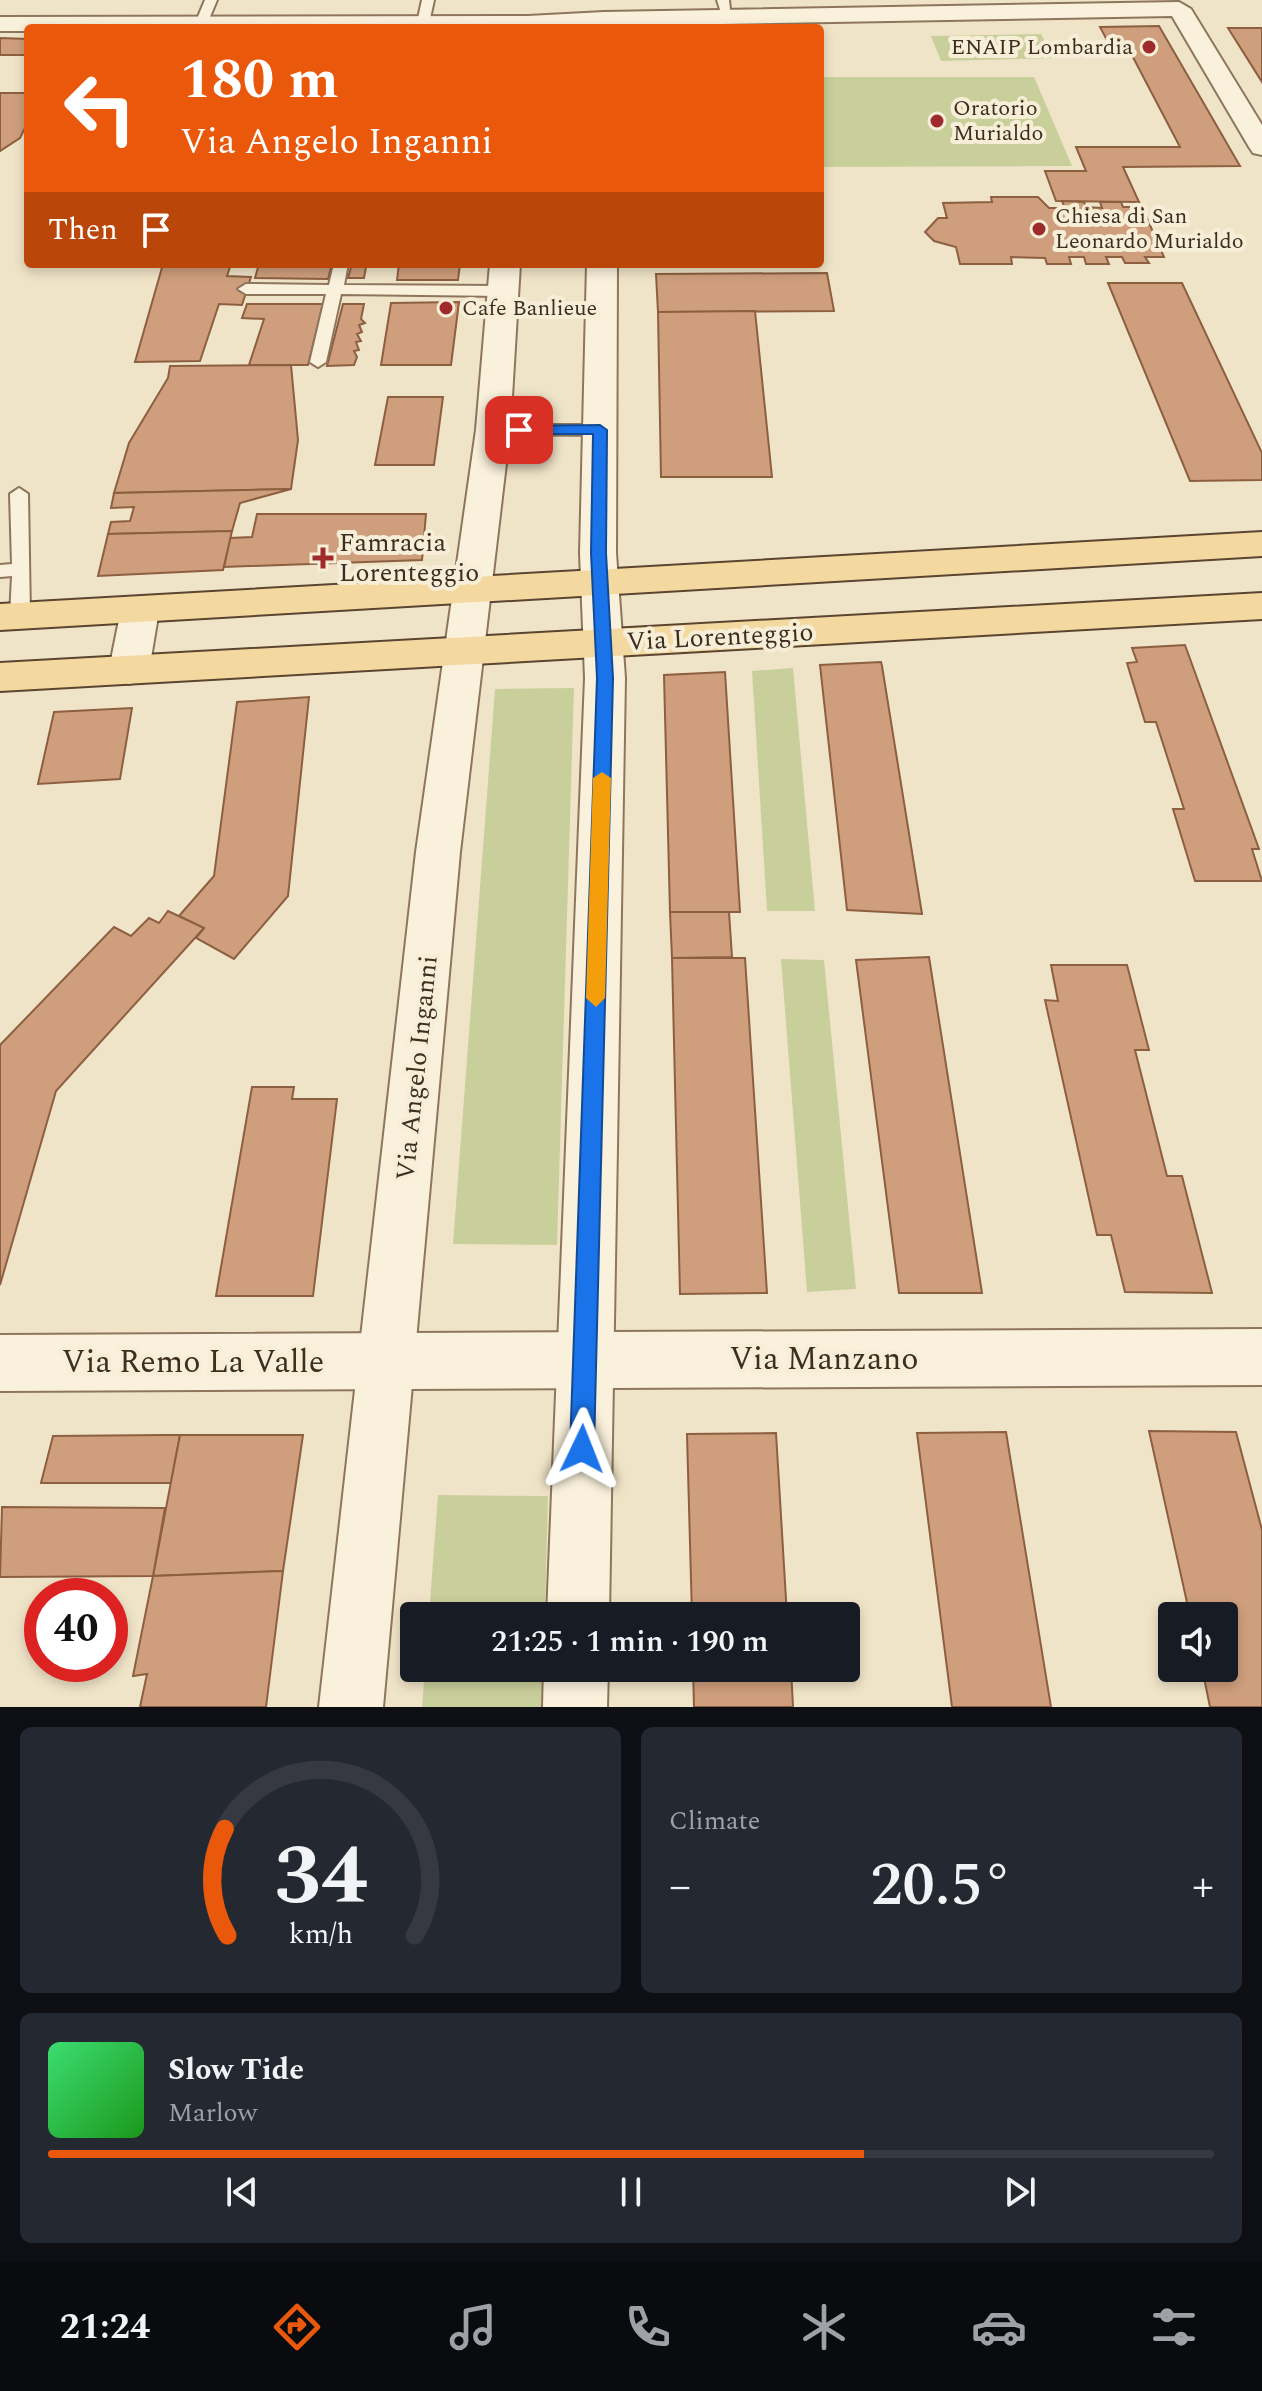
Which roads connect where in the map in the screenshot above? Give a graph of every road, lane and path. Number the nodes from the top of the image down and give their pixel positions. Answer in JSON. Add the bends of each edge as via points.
{"nodes":[{"id":1,"x":120,"y":0,"type":"edge"},
{"id":2,"x":211,"y":0,"type":"edge"},
{"id":3,"x":725,"y":8,"type":"edge"},
{"id":4,"x":425,"y":12,"type":"edge"},
{"id":5,"x":604,"y":16,"type":"edge"},
{"id":6,"x":528,"y":17,"type":"edge"},
{"id":7,"x":0,"y":24,"type":"edge"},
{"id":8,"x":106,"y":24,"type":"junction"},
{"id":9,"x":201,"y":24,"type":"junction"},
{"id":10,"x":1262,"y":147,"type":"edge"},
{"id":11,"x":340,"y":268,"type":"edge"},
{"id":12,"x":602,"y":268,"type":"edge"},
{"id":13,"x":504,"y":277,"type":"edge"},
{"id":14,"x":246,"y":289,"type":"dead end"},
{"id":15,"x":335,"y":291,"type":"junction"},
{"id":16,"x":318,"y":362,"type":"dead end"},
{"id":17,"x":493,"y":430,"type":"junction"},
{"id":18,"x":600,"y":430,"type":"junction"},
{"id":19,"x":19,"y":494,"type":"dead end"},
{"id":20,"x":1262,"y":544,"type":"edge"},
{"id":21,"x":1083,"y":553,"type":"junction"},
{"id":22,"x":21,"y":569,"type":"junction"},
{"id":23,"x":0,"y":571,"type":"edge"},
{"id":24,"x":599,"y":580,"type":"junction"},
{"id":25,"x":473,"y":590,"type":"junction"},
{"id":26,"x":1262,"y":606,"type":"edge"},
{"id":27,"x":140,"y":610,"type":"junction"},
{"id":28,"x":1110,"y":615,"type":"junction"},
{"id":29,"x":10,"y":617,"type":"edge"},
{"id":30,"x":603,"y":643,"type":"junction"},
{"id":31,"x":462,"y":652,"type":"junction"},
{"id":32,"x":129,"y":670,"type":"junction"},
{"id":33,"x":0,"y":677,"type":"edge"},
{"id":34,"x":1262,"y":1357,"type":"edge"},
{"id":35,"x":585,"y":1360,"type":"junction"},
{"id":36,"x":386,"y":1361,"type":"junction"},
{"id":37,"x":0,"y":1363,"type":"edge"},
{"id":38,"x":578,"y":1602,"type":"edge"},
{"id":39,"x":576,"y":1682,"type":"edge"},
{"id":40,"x":351,"y":1707,"type":"edge"},
{"id":41,"x":575,"y":1707,"type":"edge"}],
"edges":[{"from":1,"to":8,"type":"street"},
{"from":2,"to":9,"type":"lane"},
{"from":3,"to":5,"type":"street"},
{"from":3,"to":10,"type":"street","via":[[1179,9]]},
{"from":4,"to":6,"type":"street"},
{"from":4,"to":9,"type":"street"},
{"from":5,"to":6,"type":"street"},
{"from":7,"to":8,"type":"street"},
{"from":8,"to":9,"type":"street"},
{"from":11,"to":15,"type":"lane"},
{"from":12,"to":18,"type":"street"},
{"from":13,"to":15,"type":"lane"},
{"from":13,"to":17,"type":"street","name":"Via Angelo Inganni"},
{"from":14,"to":15,"type":"lane"},
{"from":15,"to":16,"type":"lane"},
{"from":17,"to":18,"type":"lane"},
{"from":17,"to":25,"type":"street","name":"Via Angelo Inganni"},
{"from":18,"to":24,"type":"street"},
{"from":19,"to":22,"type":"lane"},
{"from":20,"to":21,"type":"main road"},
{"from":21,"to":24,"type":"main road"},
{"from":21,"to":28,"type":"main road"},
{"from":22,"to":23,"type":"lane"},
{"from":22,"to":29,"type":"lane"},
{"from":24,"to":25,"type":"main road"},
{"from":24,"to":30,"type":"street"},
{"from":25,"to":27,"type":"main road"},
{"from":25,"to":31,"type":"street","name":"Via Angelo Inganni"},
{"from":26,"to":28,"type":"main road","name":"Via Lorenteggio"},
{"from":27,"to":29,"type":"main road"},
{"from":27,"to":32,"type":"street"},
{"from":28,"to":30,"type":"main road","name":"Via Lorenteggio"},
{"from":30,"to":31,"type":"main road","name":"Via Lorenteggio"},
{"from":30,"to":35,"type":"street"},
{"from":31,"to":32,"type":"main road","name":"Via Lorenteggio"},
{"from":31,"to":36,"type":"street","name":"Via Angelo Inganni"},
{"from":32,"to":33,"type":"main road","name":"Via Lorenteggio"},
{"from":34,"to":35,"type":"street","name":"Via Manzano"},
{"from":35,"to":36,"type":"street","name":"Via Manzano"},
{"from":35,"to":38,"type":"street"},
{"from":36,"to":37,"type":"street","name":"Via Remo La Valle"},
{"from":36,"to":40,"type":"street","name":"Via Angelo Inganni"},
{"from":39,"to":41,"type":"street"}]}
